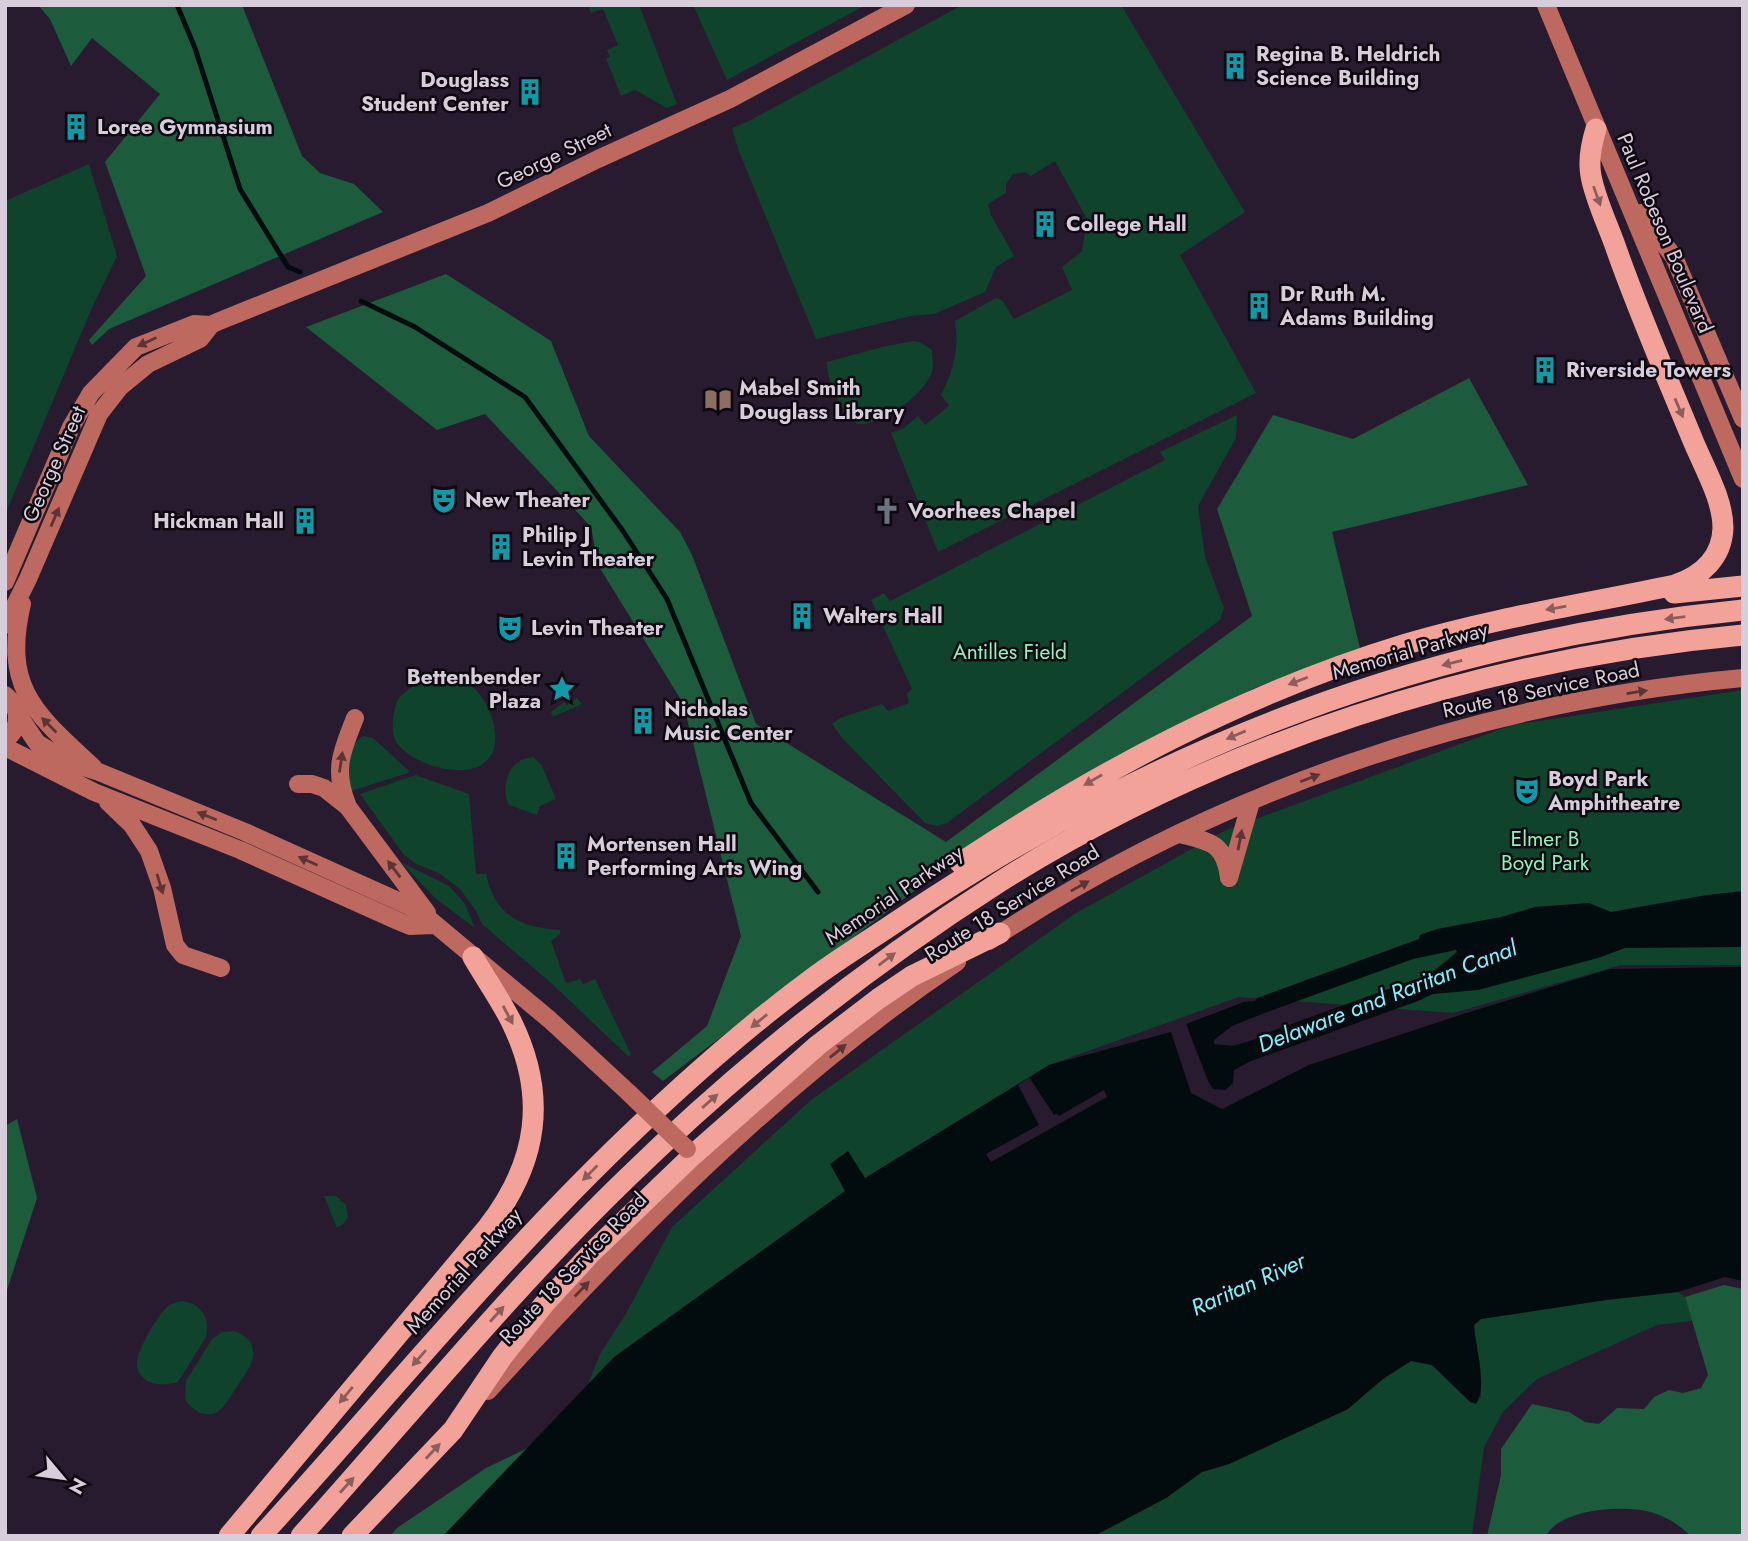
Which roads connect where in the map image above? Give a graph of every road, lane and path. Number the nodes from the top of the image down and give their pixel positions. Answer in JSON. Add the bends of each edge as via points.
{"nodes":[{"id":1,"x":906,"y":5,"type":"edge"},
{"id":2,"x":1546,"y":5,"type":"edge"},
{"id":3,"x":1596,"y":130,"type":"junction"},
{"id":4,"x":1625,"y":194,"type":"junction"},
{"id":5,"x":211,"y":325,"type":"junction"},
{"id":6,"x":1743,"y":419,"type":"edge"},
{"id":7,"x":1743,"y":479,"type":"edge"},
{"id":8,"x":28,"y":579,"type":"junction"},
{"id":9,"x":5,"y":582,"type":"edge"},
{"id":10,"x":1743,"y":586,"type":"edge"},
{"id":11,"x":1623,"y":596,"type":"junction"},
{"id":12,"x":1743,"y":610,"type":"edge"},
{"id":13,"x":5,"y":625,"type":"edge"},
{"id":14,"x":1743,"y":635,"type":"edge"},
{"id":15,"x":1743,"y":678,"type":"edge"},
{"id":16,"x":6,"y":695,"type":"edge"},
{"id":17,"x":17,"y":713,"type":"junction"},
{"id":18,"x":355,"y":718,"type":"dead end"},
{"id":19,"x":5,"y":740,"type":"edge"},
{"id":20,"x":5,"y":747,"type":"edge"},
{"id":21,"x":99,"y":772,"type":"junction"},
{"id":22,"x":298,"y":784,"type":"dead end"},
{"id":23,"x":94,"y":792,"type":"junction"},
{"id":24,"x":1251,"y":802,"type":"junction"},
{"id":25,"x":348,"y":807,"type":"junction"},
{"id":26,"x":1180,"y":834,"type":"junction"},
{"id":27,"x":267,"y":852,"type":"junction"},
{"id":28,"x":433,"y":925,"type":"junction"},
{"id":29,"x":1000,"y":933,"type":"junction"},
{"id":30,"x":473,"y":957,"type":"junction"},
{"id":31,"x":220,"y":968,"type":"dead end"},
{"id":32,"x":812,"y":979,"type":"junction"},
{"id":33,"x":690,"y":1152,"type":"junction"},
{"id":34,"x":453,"y":1430,"type":"junction"},
{"id":35,"x":229,"y":1536,"type":"edge"},
{"id":36,"x":261,"y":1536,"type":"edge"},
{"id":37,"x":301,"y":1536,"type":"edge"},
{"id":38,"x":352,"y":1536,"type":"edge"}],
"edges":[{"from":1,"to":5,"type":"main road","name":"George Street","via":[[730,99],[488,213]]},
{"from":2,"to":3,"type":"main road","name":"Paul Robeson Boulevard"},
{"from":3,"to":4,"type":"main road","name":"Paul Robeson Boulevard"},
{"from":3,"to":11,"type":"highway","one_way":true,"via":[[1590,158],[1594,188],[1723,522],[1717,553],[1698,575]]},
{"from":4,"to":6,"type":"main road","via":[[1674,257]]},
{"from":4,"to":7,"type":"main road","name":"Paul Robeson Boulevard"},
{"from":8,"to":5,"type":"main road","name":"George Street","one_way":true,"via":[[99,414],[120,387],[148,364],[200,339]]},
{"from":5,"to":9,"type":"main road","name":"George Street","one_way":true,"via":[[194,324],[136,347],[91,393],[71,427]]},
{"from":8,"to":13,"type":"main road","name":"George Street"},
{"from":21,"to":8,"type":"main road","one_way":true,"via":[[42,719],[21,684],[17,638]]},
{"from":10,"to":11,"type":"highway"},
{"from":11,"to":32,"type":"highway","one_way":true,"via":[[1525,614],[1408,644],[1222,713],[1114,768],[984,847],[884,915]]},
{"from":12,"to":32,"type":"highway","name":"Memorial Parkway","one_way":true,"via":[[1651,621],[1504,649],[1278,718],[1165,766],[1058,821],[956,882]]},
{"from":37,"to":14,"type":"highway","one_way":true,"via":[[522,1286],[676,1132],[831,1002],[1001,881],[1175,789],[1359,715],[1569,659]]},
{"from":24,"to":15,"type":"main road","name":"Route 18 Service Road","one_way":true,"via":[[1378,754],[1514,716],[1593,699]]},
{"from":16,"to":17,"type":"main road"},
{"from":17,"to":19,"type":"main road","via":[[16,725]]},
{"from":17,"to":21,"type":"main road","via":[[46,750]]},
{"from":25,"to":18,"type":"main road","one_way":true,"via":[[338,769]]},
{"from":20,"to":23,"type":"main road"},
{"from":27,"to":21,"type":"main road","one_way":true},
{"from":22,"to":25,"type":"main road","via":[[324,788]]},
{"from":23,"to":27,"type":"main road"},
{"from":23,"to":31,"type":"main road","one_way":true,"via":[[116,808],[149,850],[175,944],[183,955]]},
{"from":24,"to":26,"type":"main road","name":"Route 18 Service Road"},
{"from":26,"to":24,"type":"main road","one_way":true,"via":[[1218,847],[1229,878]]},
{"from":28,"to":25,"type":"main road","one_way":true},
{"from":29,"to":26,"type":"main road","name":"Route 18 Service Road","one_way":true},
{"from":27,"to":28,"type":"main road","via":[[418,910]]},
{"from":28,"to":30,"type":"main road"},
{"from":29,"to":33,"type":"highway","via":[[912,976],[878,999]]},
{"from":34,"to":29,"type":"main road","name":"Route 18 Service Road","one_way":true,"via":[[603,1267],[737,1139],[842,1048]]},
{"from":30,"to":33,"type":"main road","bridge":true,"via":[[550,1020]]},
{"from":30,"to":35,"type":"highway","one_way":true,"via":[[510,1019],[529,1070],[533,1128],[518,1181],[488,1227]]},
{"from":32,"to":36,"type":"highway","name":"Memorial Parkway","one_way":true,"via":[[676,1091],[577,1186]]},
{"from":33,"to":34,"type":"highway","via":[[545,1303]]},
{"from":38,"to":34,"type":"highway","one_way":true}]}
